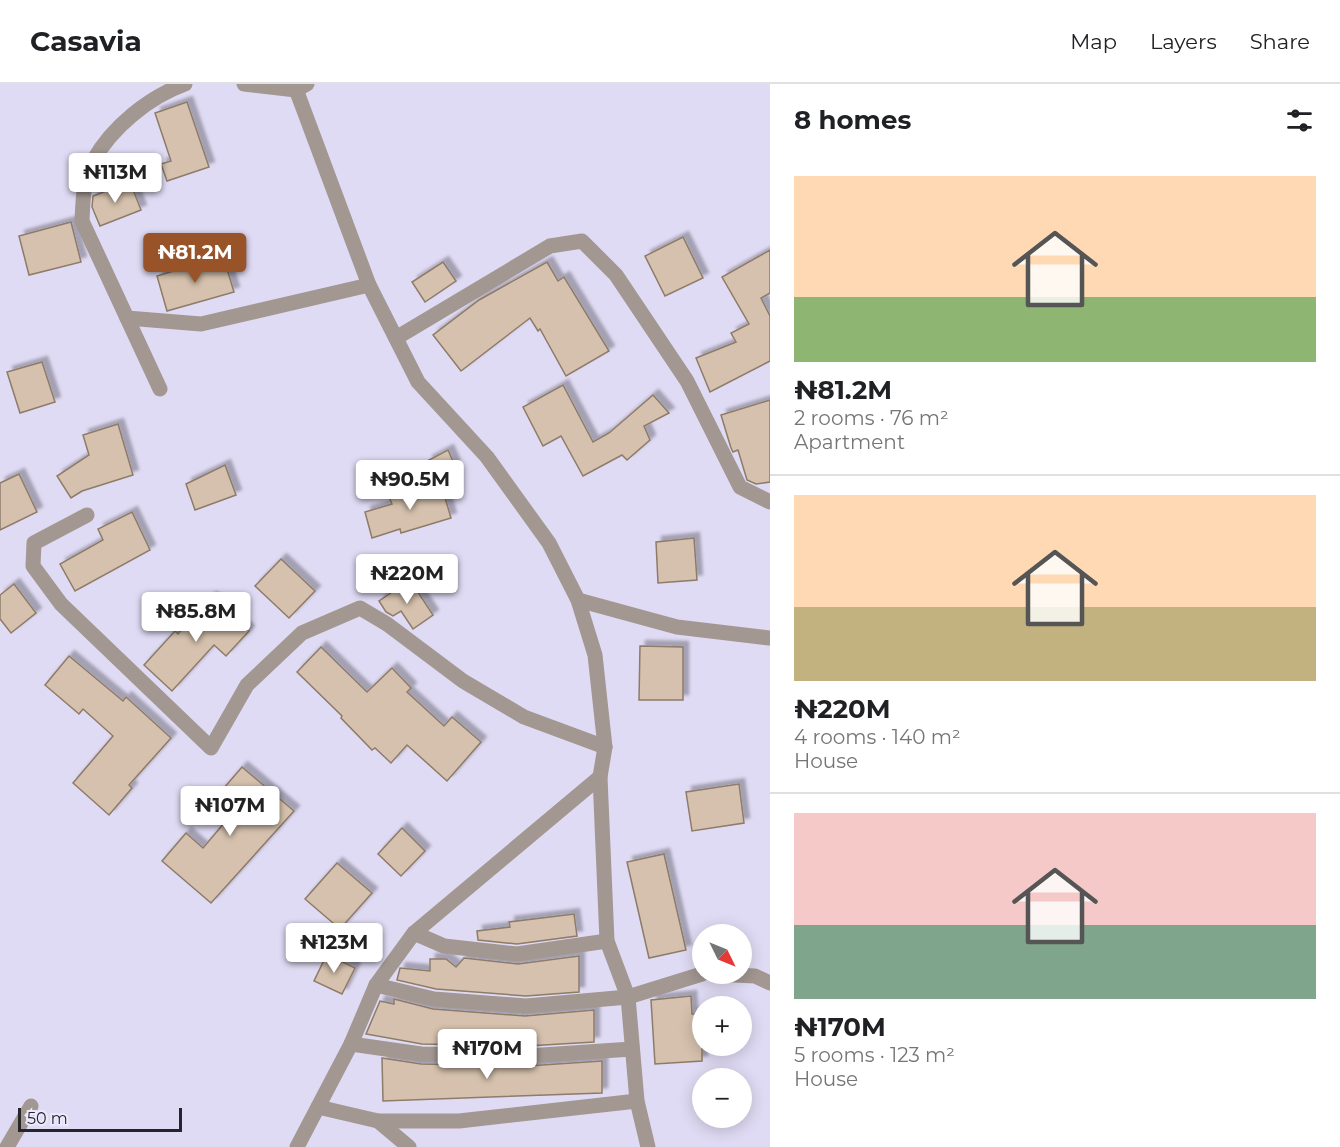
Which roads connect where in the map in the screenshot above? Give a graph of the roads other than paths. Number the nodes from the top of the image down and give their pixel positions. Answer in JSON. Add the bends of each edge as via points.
{"nodes":[{"id":1,"x":185,"y":84,"type":"edge"},
{"id":2,"x":244,"y":84,"type":"edge"},
{"id":3,"x":299,"y":86,"type":"edge"},
{"id":4,"x":369,"y":285,"type":"junction"},
{"id":5,"x":127,"y":318,"type":"junction"},
{"id":6,"x":396,"y":338,"type":"junction"},
{"id":7,"x":160,"y":389,"type":"dead end"},
{"id":8,"x":770,"y":502,"type":"edge"},
{"id":9,"x":87,"y":515,"type":"dead end"},
{"id":10,"x":578,"y":600,"type":"junction"},
{"id":11,"x":769,"y":638,"type":"edge"},
{"id":12,"x":605,"y":747,"type":"junction"},
{"id":13,"x":600,"y":777,"type":"junction"},
{"id":14,"x":414,"y":933,"type":"junction"},
{"id":15,"x":607,"y":941,"type":"junction"},
{"id":16,"x":752,"y":976,"type":"edge"},
{"id":17,"x":692,"y":977,"type":"edge"},
{"id":18,"x":770,"y":983,"type":"edge"},
{"id":19,"x":376,"y":985,"type":"junction"},
{"id":20,"x":628,"y":998,"type":"junction"},
{"id":21,"x":351,"y":1044,"type":"junction"},
{"id":22,"x":632,"y":1049,"type":"junction"},
{"id":23,"x":637,"y":1101,"type":"junction"},
{"id":24,"x":31,"y":1106,"type":"dead end"},
{"id":25,"x":318,"y":1107,"type":"junction"},
{"id":26,"x":378,"y":1121,"type":"junction"},
{"id":27,"x":7,"y":1147,"type":"edge"},
{"id":28,"x":297,"y":1147,"type":"edge"},
{"id":29,"x":409,"y":1147,"type":"edge"},
{"id":30,"x":648,"y":1147,"type":"edge"}],
"edges":[{"from":1,"to":5,"type":"street","via":[[162,92],[120,126],[92,162],[83,191],[82,221]]},
{"from":2,"to":3,"type":"street"},
{"from":3,"to":4,"type":"street"},
{"from":4,"to":5,"type":"street","via":[[201,324]]},
{"from":4,"to":6,"type":"street"},
{"from":5,"to":7,"type":"street"},
{"from":6,"to":8,"type":"street","via":[[550,246],[582,240],[615,275],[687,381],[740,487]]},
{"from":6,"to":10,"type":"street","via":[[418,382],[487,457],[549,543]]},
{"from":9,"to":12,"type":"street","via":[[34,543],[33,566],[61,604],[211,748],[247,686],[302,633],[360,608],[463,681],[524,717]]},
{"from":10,"to":11,"type":"street","via":[[677,627]]},
{"from":10,"to":12,"type":"street","via":[[595,656]]},
{"from":12,"to":13,"type":"street"},
{"from":13,"to":14,"type":"street"},
{"from":13,"to":15,"type":"street"},
{"from":14,"to":15,"type":"street","via":[[444,946],[518,954]]},
{"from":14,"to":19,"type":"street"},
{"from":15,"to":20,"type":"street"},
{"from":16,"to":18,"type":"street"},
{"from":17,"to":20,"type":"street"},
{"from":19,"to":20,"type":"street","via":[[434,999],[526,1006]]},
{"from":19,"to":21,"type":"street"},
{"from":20,"to":22,"type":"street"},
{"from":21,"to":22,"type":"street","via":[[421,1054],[527,1056]]},
{"from":21,"to":25,"type":"street"},
{"from":22,"to":23,"type":"street"},
{"from":23,"to":26,"type":"street","via":[[459,1121]]},
{"from":23,"to":30,"type":"street"},
{"from":24,"to":27,"type":"street"},
{"from":25,"to":26,"type":"street"},
{"from":25,"to":28,"type":"street"},
{"from":26,"to":29,"type":"street"}]}
